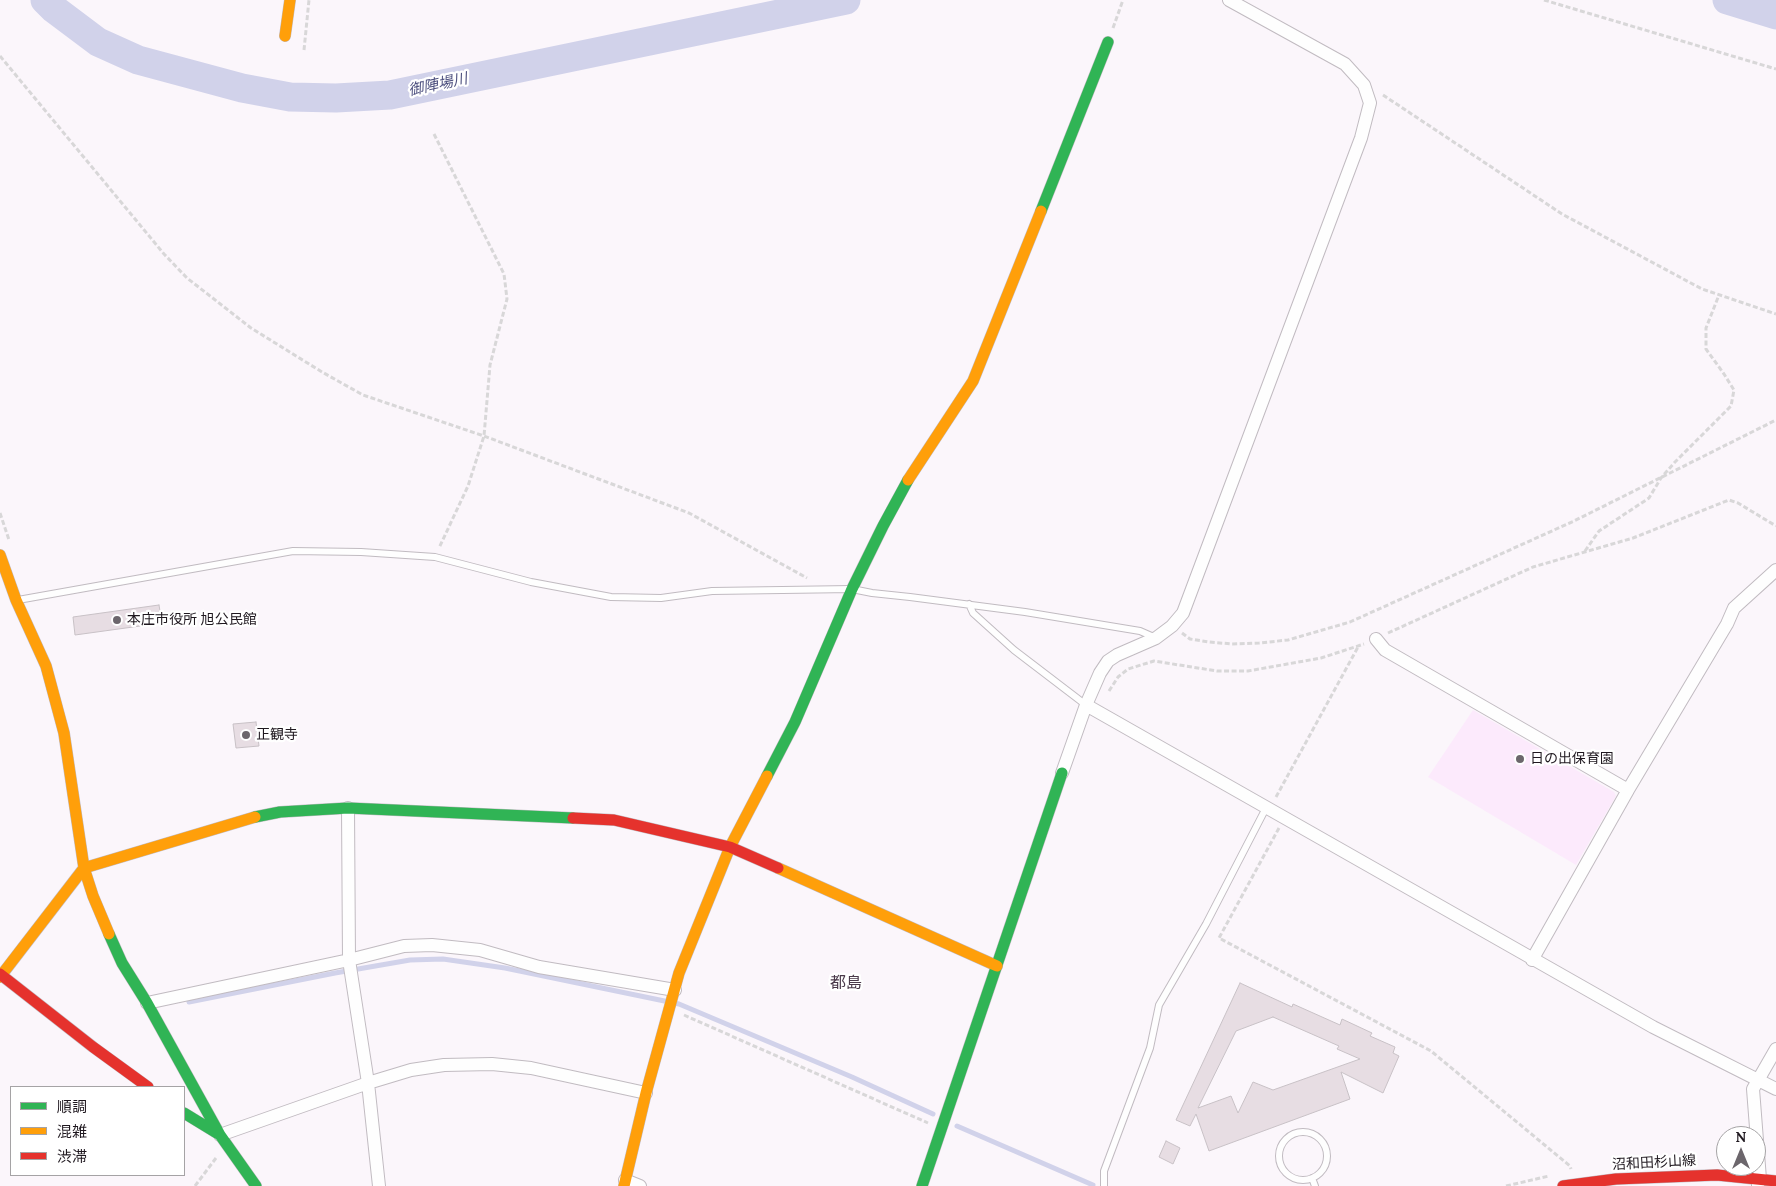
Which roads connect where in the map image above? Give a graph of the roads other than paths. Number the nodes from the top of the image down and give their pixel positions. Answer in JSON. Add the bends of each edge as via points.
{"nodes":[{"id":1,"x":290,"y":0,"type":"edge"},
{"id":2,"x":1229,"y":0,"type":"edge"},
{"id":3,"x":285,"y":36,"type":"dead end"},
{"id":4,"x":1108,"y":42,"type":"road end"},
{"id":5,"x":0,"y":555,"type":"edge"},
{"id":6,"x":1776,"y":570,"type":"edge"},
{"id":7,"x":852,"y":589,"type":"junction"},
{"id":8,"x":16,"y":600,"type":"junction"},
{"id":9,"x":969,"y":604,"type":"junction"},
{"id":10,"x":1156,"y":638,"type":"junction"},
{"id":11,"x":1376,"y":639,"type":"road end"},
{"id":12,"x":1091,"y":707,"type":"junction"},
{"id":13,"x":1062,"y":773,"type":"joint"},
{"id":14,"x":1628,"y":790,"type":"junction"},
{"id":15,"x":348,"y":808,"type":"junction"},
{"id":16,"x":1266,"y":808,"type":"junction"},
{"id":17,"x":730,"y":847,"type":"junction"},
{"id":18,"x":84,"y":868,"type":"junction"},
{"id":19,"x":349,"y":960,"type":"junction"},
{"id":20,"x":1532,"y":960,"type":"junction"},
{"id":21,"x":998,"y":966,"type":"junction"},
{"id":22,"x":0,"y":976,"type":"edge"},
{"id":23,"x":675,"y":990,"type":"junction"},
{"id":24,"x":148,"y":1003,"type":"junction"},
{"id":25,"x":1776,"y":1049,"type":"edge"},
{"id":26,"x":1758,"y":1080,"type":"junction"},
{"id":27,"x":368,"y":1083,"type":"junction"},
{"id":28,"x":147,"y":1086,"type":"edge"},
{"id":29,"x":1776,"y":1089,"type":"edge"},
{"id":30,"x":646,"y":1092,"type":"junction"},
{"id":31,"x":185,"y":1114,"type":"edge"},
{"id":32,"x":220,"y":1135,"type":"junction"},
{"id":33,"x":1312,"y":1178,"type":"junction"},
{"id":34,"x":1776,"y":1181,"type":"edge"},
{"id":35,"x":625,"y":1183,"type":"edge"},
{"id":36,"x":1759,"y":1183,"type":"edge"},
{"id":37,"x":256,"y":1186,"type":"edge"},
{"id":38,"x":379,"y":1186,"type":"edge"},
{"id":39,"x":640,"y":1186,"type":"edge"},
{"id":40,"x":922,"y":1186,"type":"edge"},
{"id":41,"x":1104,"y":1186,"type":"edge"},
{"id":42,"x":1315,"y":1186,"type":"edge"},
{"id":43,"x":1563,"y":1186,"type":"edge"}],
"edges":[{"from":1,"to":3,"type":"street"},
{"from":2,"to":10,"type":"street","via":[[1345,64],[1364,85],[1370,103],[1361,138],[1183,613]]},
{"from":4,"to":7,"type":"street","via":[[973,381],[911,476]]},
{"from":5,"to":8,"type":"street"},
{"from":6,"to":14,"type":"street","via":[[1734,608]]},
{"from":7,"to":8,"type":"lane","via":[[712,591],[661,598],[611,597],[531,582],[435,557],[293,551]]},
{"from":7,"to":9,"type":"lane"},
{"from":7,"to":17,"type":"street","via":[[795,722]]},
{"from":8,"to":18,"type":"street","via":[[46,666],[64,733]]},
{"from":9,"to":10,"type":"lane","via":[[1140,632]]},
{"from":9,"to":12,"type":"lane","via":[[973,614],[1014,650]]},
{"from":10,"to":12,"type":"street","via":[[1108,661],[1100,672]]},
{"from":11,"to":14,"type":"street","via":[[1385,650]]},
{"from":12,"to":13,"type":"street"},
{"from":12,"to":16,"type":"street"},
{"from":13,"to":21,"type":"street"},
{"from":14,"to":20,"type":"street"},
{"from":15,"to":17,"type":"street","via":[[614,820]]},
{"from":15,"to":18,"type":"street","via":[[280,812],[244,819]]},
{"from":15,"to":19,"type":"street"},
{"from":16,"to":20,"type":"street"},
{"from":16,"to":41,"type":"lane","via":[[1206,924],[1159,1005],[1150,1048],[1104,1171]]},
{"from":17,"to":21,"type":"street"},
{"from":17,"to":23,"type":"street"},
{"from":18,"to":22,"type":"street"},
{"from":18,"to":24,"type":"street","via":[[122,963]]},
{"from":19,"to":23,"type":"street","via":[[404,946],[432,945],[480,950],[539,967]]},
{"from":19,"to":24,"type":"street"},
{"from":19,"to":27,"type":"street"},
{"from":20,"to":26,"type":"street"},
{"from":21,"to":40,"type":"street"},
{"from":22,"to":28,"type":"street"},
{"from":23,"to":30,"type":"street"},
{"from":24,"to":32,"type":"street"},
{"from":25,"to":26,"type":"street"},
{"from":26,"to":29,"type":"street"},
{"from":26,"to":36,"type":"street","via":[[1753,1089]]},
{"from":27,"to":30,"type":"street","via":[[412,1070],[444,1065],[492,1064],[530,1068]]},
{"from":27,"to":32,"type":"street"},
{"from":27,"to":38,"type":"street"},
{"from":30,"to":35,"type":"street"},
{"from":31,"to":32,"type":"street"},
{"from":32,"to":37,"type":"street"},
{"from":33,"to":33,"type":"lane","via":[[1296,1179],[1283,1170],[1280,1146],[1291,1135],[1306,1132],[1320,1139],[1324,1145],[1326,1160],[1323,1168]]},
{"from":33,"to":42,"type":"lane"},
{"from":34,"to":36,"type":"street","name":"沼和田杉山線"},
{"from":35,"to":39,"type":"street"},
{"from":36,"to":43,"type":"street","name":"沼和田杉山線","via":[[1717,1175],[1616,1179]]}]}
